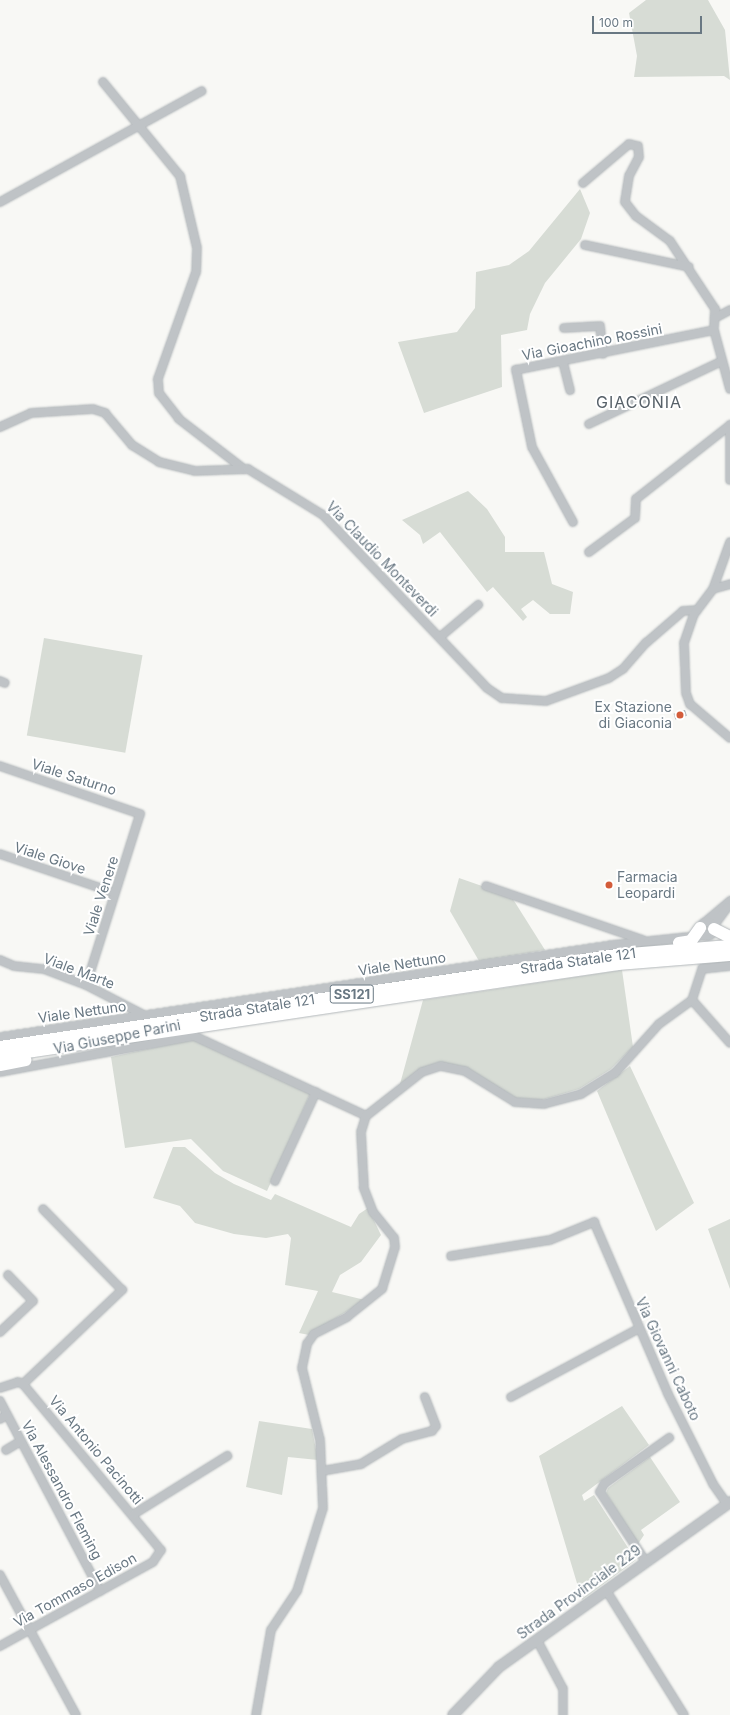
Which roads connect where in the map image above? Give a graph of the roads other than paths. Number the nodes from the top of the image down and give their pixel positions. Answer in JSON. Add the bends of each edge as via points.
{"nodes":[{"id":1,"x":103,"y":82,"type":"dead end"},
{"id":2,"x":202,"y":91,"type":"dead end"},
{"id":3,"x":140,"y":126,"type":"junction"},
{"id":4,"x":583,"y":183,"type":"dead end"},
{"id":5,"x":0,"y":202,"type":"edge"},
{"id":6,"x":585,"y":245,"type":"dead end"},
{"id":7,"x":688,"y":266,"type":"junction"},
{"id":8,"x":730,"y":310,"type":"edge"},
{"id":9,"x":715,"y":318,"type":"junction"},
{"id":10,"x":564,"y":328,"type":"dead end"},
{"id":11,"x":714,"y":330,"type":"junction"},
{"id":12,"x":603,"y":354,"type":"junction"},
{"id":13,"x":722,"y":361,"type":"junction"},
{"id":14,"x":562,"y":362,"type":"junction"},
{"id":15,"x":730,"y":389,"type":"edge"},
{"id":16,"x":570,"y":390,"type":"dead end"},
{"id":17,"x":590,"y":424,"type":"dead end"},
{"id":18,"x":730,"y":425,"type":"edge"},
{"id":19,"x":0,"y":427,"type":"edge"},
{"id":20,"x":244,"y":469,"type":"junction"},
{"id":21,"x":730,"y":480,"type":"edge"},
{"id":22,"x":573,"y":522,"type":"dead end"},
{"id":23,"x":730,"y":542,"type":"edge"},
{"id":24,"x":589,"y":552,"type":"dead end"},
{"id":25,"x":730,"y":584,"type":"edge"},
{"id":26,"x":713,"y":589,"type":"junction"},
{"id":27,"x":478,"y":605,"type":"dead end"},
{"id":28,"x":697,"y":610,"type":"junction"},
{"id":29,"x":440,"y":637,"type":"junction"},
{"id":30,"x":730,"y":738,"type":"edge"},
{"id":31,"x":0,"y":766,"type":"edge"},
{"id":32,"x":140,"y":814,"type":"joint"},
{"id":33,"x":0,"y":854,"type":"edge"},
{"id":34,"x":486,"y":886,"type":"dead end"},
{"id":35,"x":115,"y":893,"type":"junction"},
{"id":36,"x":730,"y":902,"type":"edge"},
{"id":37,"x":704,"y":934,"type":"junction"},
{"id":38,"x":730,"y":937,"type":"edge"},
{"id":39,"x":644,"y":941,"type":"junction"},
{"id":40,"x":730,"y":946,"type":"edge"},
{"id":41,"x":730,"y":955,"type":"edge"},
{"id":42,"x":0,"y":960,"type":"edge"},
{"id":43,"x":730,"y":966,"type":"edge"},
{"id":44,"x":86,"y":984,"type":"junction"},
{"id":45,"x":692,"y":1000,"type":"junction"},
{"id":46,"x":146,"y":1016,"type":"junction"},
{"id":47,"x":0,"y":1037,"type":"edge"},
{"id":48,"x":105,"y":1040,"type":"junction"},
{"id":49,"x":730,"y":1043,"type":"edge"},
{"id":50,"x":0,"y":1047,"type":"edge"},
{"id":51,"x":0,"y":1056,"type":"edge"},
{"id":52,"x":0,"y":1065,"type":"edge"},
{"id":53,"x":0,"y":1072,"type":"edge"},
{"id":54,"x":316,"y":1092,"type":"junction"},
{"id":55,"x":366,"y":1116,"type":"junction"},
{"id":56,"x":275,"y":1181,"type":"dead end"},
{"id":57,"x":43,"y":1208,"type":"dead end"},
{"id":58,"x":451,"y":1256,"type":"dead end"},
{"id":59,"x":8,"y":1275,"type":"dead end"},
{"id":60,"x":638,"y":1329,"type":"junction"},
{"id":61,"x":0,"y":1332,"type":"edge"},
{"id":62,"x":23,"y":1384,"type":"junction"},
{"id":63,"x":0,"y":1388,"type":"edge"},
{"id":64,"x":424,"y":1397,"type":"dead end"},
{"id":65,"x":511,"y":1397,"type":"dead end"},
{"id":66,"x":0,"y":1401,"type":"edge"},
{"id":67,"x":4,"y":1417,"type":"edge"},
{"id":68,"x":669,"y":1438,"type":"dead end"},
{"id":69,"x":21,"y":1441,"type":"junction"},
{"id":70,"x":6,"y":1450,"type":"dead end"},
{"id":71,"x":226,"y":1456,"type":"dead end"},
{"id":72,"x":322,"y":1471,"type":"junction"},
{"id":73,"x":729,"y":1503,"type":"edge"},
{"id":74,"x":134,"y":1514,"type":"junction"},
{"id":75,"x":161,"y":1555,"type":"joint"},
{"id":76,"x":646,"y":1562,"type":"junction"},
{"id":77,"x":0,"y":1575,"type":"edge"},
{"id":78,"x":606,"y":1590,"type":"junction"},
{"id":79,"x":100,"y":1591,"type":"junction"},
{"id":80,"x":30,"y":1630,"type":"junction"},
{"id":81,"x":537,"y":1640,"type":"junction"},
{"id":82,"x":0,"y":1646,"type":"edge"},
{"id":83,"x":76,"y":1715,"type":"edge"},
{"id":84,"x":256,"y":1715,"type":"edge"},
{"id":85,"x":453,"y":1715,"type":"edge"},
{"id":86,"x":562,"y":1715,"type":"edge"},
{"id":87,"x":684,"y":1715,"type":"edge"}],
"edges":[{"from":1,"to":3,"type":"street","name":"Via Claudio Monteverdi"},
{"from":2,"to":3,"type":"street"},
{"from":3,"to":5,"type":"street"},
{"from":3,"to":20,"type":"street","name":"Via Claudio Monteverdi","via":[[185,185],[197,248],[196,272],[158,379],[159,393],[179,419]]},
{"from":4,"to":7,"type":"street","via":[[628,144],[638,146],[639,157],[629,176],[625,202],[636,216],[665,236]]},
{"from":6,"to":7,"type":"street"},
{"from":7,"to":9,"type":"street","via":[[715,309]]},
{"from":8,"to":9,"type":"street"},
{"from":9,"to":11,"type":"street"},
{"from":10,"to":12,"type":"street","via":[[600,326]]},
{"from":11,"to":12,"type":"street","name":"Via Gioachino Rossini"},
{"from":11,"to":13,"type":"street"},
{"from":12,"to":14,"type":"street","name":"Via Gioachino Rossini"},
{"from":13,"to":15,"type":"street"},
{"from":13,"to":17,"type":"street"},
{"from":14,"to":16,"type":"street"},
{"from":14,"to":22,"type":"street","name":"Via Gioachino Rossini","via":[[516,370],[532,447]]},
{"from":18,"to":21,"type":"street"},
{"from":18,"to":24,"type":"street","via":[[636,499],[635,518]]},
{"from":19,"to":20,"type":"street","via":[[31,414],[93,409],[105,413],[132,445],[159,462],[195,471]]},
{"from":20,"to":29,"type":"street","name":"Via Claudio Monteverdi","via":[[323,515]]},
{"from":23,"to":26,"type":"street"},
{"from":25,"to":26,"type":"street"},
{"from":26,"to":28,"type":"street"},
{"from":27,"to":29,"type":"street"},
{"from":28,"to":29,"type":"street","name":"Via Claudio Monteverdi","via":[[683,611],[617,673],[538,702],[495,694]]},
{"from":28,"to":30,"type":"street","via":[[684,643],[686,693],[692,706]]},
{"from":31,"to":32,"type":"street","name":"Viale Saturno"},
{"from":32,"to":35,"type":"street","name":"Viale Venere"},
{"from":33,"to":35,"type":"street","name":"Viale Giove"},
{"from":34,"to":39,"type":"street"},
{"from":35,"to":44,"type":"street","name":"Viale Venere"},
{"from":36,"to":37,"type":"street"},
{"from":37,"to":38,"type":"main road"},
{"from":37,"to":39,"type":"street","name":"Viale Nettuno"},
{"from":37,"to":40,"type":"main road","number":"SS121"},
{"from":37,"to":41,"type":"main road","number":"SS121"},
{"from":37,"to":48,"type":"main road","name":"Strada Statale 121","number":"SS121","via":[[618,964]]},
{"from":37,"to":50,"type":"main road","name":"Strada Statale 121","number":"SS121","via":[[617,955]]},
{"from":39,"to":46,"type":"street","name":"Viale Nettuno"},
{"from":42,"to":44,"type":"street","name":"Viale Marte","via":[[14,966],[44,969]]},
{"from":43,"to":45,"type":"street","via":[[702,969]]},
{"from":44,"to":46,"type":"street","name":"Viale Marte"},
{"from":45,"to":49,"type":"street"},
{"from":45,"to":55,"type":"street","via":[[658,1024],[615,1073],[582,1094],[544,1104],[515,1102],[465,1071],[441,1066],[422,1072]]},
{"from":46,"to":47,"type":"street","name":"Viale Nettuno"},
{"from":48,"to":51,"type":"main road","name":"Strada Statale 121","number":"SS121"},
{"from":48,"to":52,"type":"main road","via":[[84,1050]]},
{"from":53,"to":54,"type":"street","name":"Via Giuseppe Parini","via":[[194,1036]]},
{"from":54,"to":55,"type":"street","name":"Via Giuseppe Parini"},
{"from":54,"to":56,"type":"street"},
{"from":55,"to":72,"type":"street","via":[[361,1132],[364,1188],[373,1212],[394,1238],[395,1247],[382,1289],[347,1317],[314,1334],[307,1344],[303,1376],[320,1440]]},
{"from":57,"to":62,"type":"street","via":[[122,1290]]},
{"from":58,"to":60,"type":"street","name":"Via Giovanni Caboto","via":[[550,1240],[594,1222]]},
{"from":59,"to":61,"type":"street","via":[[33,1301]]},
{"from":60,"to":65,"type":"street"},
{"from":60,"to":73,"type":"street","name":"Via Giovanni Caboto","via":[[713,1484]]},
{"from":62,"to":63,"type":"street","via":[[18,1382]]},
{"from":62,"to":74,"type":"street","name":"Via Antonio Pacinotti"},
{"from":64,"to":72,"type":"street","via":[[436,1426],[432,1431],[402,1439],[361,1464]]},
{"from":66,"to":67,"type":"street","name":"Via Alessandro Fleming"},
{"from":67,"to":69,"type":"street","name":"Via Alessandro Fleming"},
{"from":68,"to":76,"type":"street","via":[[604,1484],[600,1492]]},
{"from":69,"to":70,"type":"street"},
{"from":69,"to":79,"type":"street","name":"Via Alessandro Fleming"},
{"from":71,"to":74,"type":"street"},
{"from":72,"to":84,"type":"street","via":[[324,1493],[318,1525],[297,1591],[271,1630]]},
{"from":73,"to":76,"type":"street","name":"Strada Provinciale 229"},
{"from":74,"to":75,"type":"street","name":"Via Antonio Pacinotti","via":[[159,1546]]},
{"from":75,"to":79,"type":"street","name":"Via Tommaso Edison"},
{"from":76,"to":78,"type":"street","name":"Strada Provinciale 229"},
{"from":77,"to":80,"type":"street"},
{"from":78,"to":81,"type":"street","name":"Strada Provinciale 229"},
{"from":78,"to":87,"type":"street"},
{"from":79,"to":80,"type":"street","name":"Via Tommaso Edison"},
{"from":80,"to":82,"type":"street","name":"Via Tommaso Edison"},
{"from":80,"to":83,"type":"street"},
{"from":81,"to":85,"type":"street","name":"Strada Provinciale 229","via":[[499,1666]]},
{"from":81,"to":86,"type":"street","via":[[563,1689]]}]}
